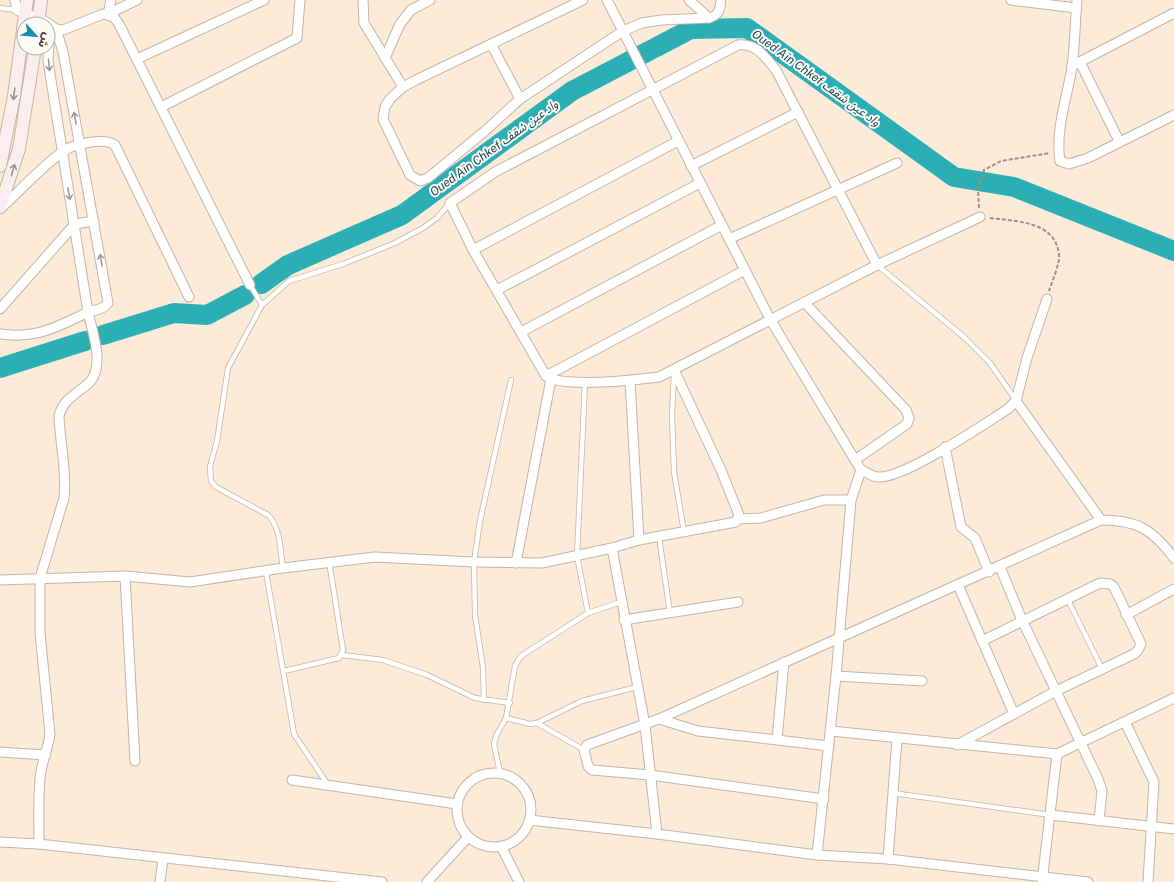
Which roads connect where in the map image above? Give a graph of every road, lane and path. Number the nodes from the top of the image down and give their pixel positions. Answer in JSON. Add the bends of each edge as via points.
{"nodes":[{"id":1,"x":15,"y":0,"type":"edge"},
{"id":2,"x":27,"y":0,"type":"edge"},
{"id":3,"x":41,"y":0,"type":"edge"},
{"id":4,"x":111,"y":0,"type":"edge"},
{"id":5,"x":137,"y":0,"type":"edge"},
{"id":6,"x":264,"y":0,"type":"edge"},
{"id":7,"x":300,"y":0,"type":"edge"},
{"id":8,"x":363,"y":0,"type":"edge"},
{"id":9,"x":430,"y":0,"type":"edge"},
{"id":10,"x":583,"y":0,"type":"edge"},
{"id":11,"x":607,"y":0,"type":"edge"},
{"id":12,"x":689,"y":0,"type":"edge"},
{"id":13,"x":721,"y":0,"type":"edge"},
{"id":14,"x":1012,"y":0,"type":"edge"},
{"id":15,"x":1077,"y":4,"type":"edge"},
{"id":16,"x":0,"y":8,"type":"edge"},
{"id":17,"x":21,"y":12,"type":"junction"},
{"id":18,"x":1174,"y":13,"type":"edge"},
{"id":19,"x":108,"y":14,"type":"junction"},
{"id":20,"x":29,"y":16,"type":"edge"},
{"id":21,"x":44,"y":16,"type":"edge"},
{"id":22,"x":709,"y":18,"type":"junction"},
{"id":23,"x":56,"y":28,"type":"edge"},
{"id":24,"x":623,"y":31,"type":"junction"},
{"id":25,"x":56,"y":40,"type":"edge"},
{"id":26,"x":491,"y":44,"type":"junction"},
{"id":27,"x":34,"y":56,"type":"edge"},
{"id":28,"x":48,"y":56,"type":"edge"},
{"id":29,"x":385,"y":58,"type":"junction"},
{"id":30,"x":137,"y":59,"type":"junction"},
{"id":31,"x":1080,"y":62,"type":"junction"},
{"id":32,"x":1072,"y":66,"type":"junction"},
{"id":33,"x":403,"y":87,"type":"junction"},
{"id":34,"x":651,"y":89,"type":"junction"},
{"id":35,"x":520,"y":100,"type":"junction"},
{"id":36,"x":161,"y":107,"type":"junction"},
{"id":37,"x":798,"y":112,"type":"junction"},
{"id":38,"x":1174,"y":115,"type":"edge"},
{"id":39,"x":678,"y":141,"type":"junction"},
{"id":40,"x":1119,"y":141,"type":"junction"},
{"id":41,"x":80,"y":145,"type":"junction"},
{"id":42,"x":62,"y":152,"type":"junction"},
{"id":43,"x":1059,"y":152,"type":"junction"},
{"id":44,"x":897,"y":163,"type":"dead end"},
{"id":45,"x":0,"y":166,"type":"edge"},
{"id":46,"x":691,"y":166,"type":"junction"},
{"id":47,"x":700,"y":183,"type":"junction"},
{"id":48,"x":838,"y":190,"type":"junction"},
{"id":49,"x":450,"y":203,"type":"junction"},
{"id":50,"x":0,"y":208,"type":"edge"},
{"id":51,"x":980,"y":217,"type":"junction"},
{"id":52,"x":94,"y":221,"type":"junction"},
{"id":53,"x":75,"y":224,"type":"junction"},
{"id":54,"x":722,"y":225,"type":"junction"},
{"id":55,"x":729,"y":239,"type":"junction"},
{"id":56,"x":473,"y":250,"type":"junction"},
{"id":57,"x":878,"y":265,"type":"junction"},
{"id":58,"x":745,"y":270,"type":"junction"},
{"id":59,"x":250,"y":285,"type":"joint"},
{"id":60,"x":497,"y":290,"type":"junction"},
{"id":61,"x":189,"y":297,"type":"dead end"},
{"id":62,"x":1047,"y":299,"type":"joint"},
{"id":63,"x":804,"y":302,"type":"junction"},
{"id":64,"x":262,"y":305,"type":"junction"},
{"id":65,"x":0,"y":309,"type":"edge"},
{"id":66,"x":88,"y":312,"type":"junction"},
{"id":67,"x":770,"y":319,"type":"junction"},
{"id":68,"x":521,"y":332,"type":"junction"},
{"id":69,"x":0,"y":334,"type":"edge"},
{"id":70,"x":674,"y":370,"type":"junction"},
{"id":71,"x":549,"y":378,"type":"junction"},
{"id":72,"x":511,"y":380,"type":"dead end"},
{"id":73,"x":630,"y":380,"type":"junction"},
{"id":74,"x":585,"y":382,"type":"junction"},
{"id":75,"x":1016,"y":400,"type":"junction"},
{"id":76,"x":945,"y":447,"type":"junction"},
{"id":77,"x":855,"y":460,"type":"junction"},
{"id":78,"x":861,"y":470,"type":"junction"},
{"id":79,"x":851,"y":500,"type":"junction"},
{"id":80,"x":738,"y":519,"type":"junction"},
{"id":81,"x":1101,"y":520,"type":"junction"},
{"id":82,"x":684,"y":532,"type":"junction"},
{"id":83,"x":659,"y":537,"type":"junction"},
{"id":84,"x":639,"y":540,"type":"junction"},
{"id":85,"x":1170,"y":547,"type":"edge"},
{"id":86,"x":612,"y":548,"type":"junction"},
{"id":87,"x":577,"y":556,"type":"junction"},
{"id":88,"x":1174,"y":558,"type":"edge"},
{"id":89,"x":328,"y":561,"type":"junction"},
{"id":90,"x":474,"y":562,"type":"junction"},
{"id":91,"x":516,"y":563,"type":"junction"},
{"id":92,"x":1000,"y":567,"type":"junction"},
{"id":93,"x":283,"y":568,"type":"junction"},
{"id":94,"x":266,"y":572,"type":"junction"},
{"id":95,"x":988,"y":572,"type":"junction"},
{"id":96,"x":125,"y":576,"type":"junction"},
{"id":97,"x":40,"y":578,"type":"junction"},
{"id":98,"x":0,"y":580,"type":"edge"},
{"id":99,"x":958,"y":585,"type":"junction"},
{"id":100,"x":1174,"y":589,"type":"edge"},
{"id":101,"x":1068,"y":598,"type":"junction"},
{"id":102,"x":621,"y":602,"type":"junction"},
{"id":103,"x":738,"y":602,"type":"dead end"},
{"id":104,"x":588,"y":613,"type":"junction"},
{"id":105,"x":670,"y":613,"type":"junction"},
{"id":106,"x":1126,"y":615,"type":"junction"},
{"id":107,"x":624,"y":620,"type":"junction"},
{"id":108,"x":1022,"y":620,"type":"junction"},
{"id":109,"x":840,"y":638,"type":"junction"},
{"id":110,"x":982,"y":641,"type":"junction"},
{"id":111,"x":342,"y":655,"type":"junction"},
{"id":112,"x":784,"y":662,"type":"junction"},
{"id":113,"x":1102,"y":669,"type":"junction"},
{"id":114,"x":284,"y":671,"type":"junction"},
{"id":115,"x":836,"y":676,"type":"junction"},
{"id":116,"x":922,"y":681,"type":"dead end"},
{"id":117,"x":637,"y":687,"type":"junction"},
{"id":118,"x":1056,"y":691,"type":"junction"},
{"id":119,"x":484,"y":700,"type":"junction"},
{"id":120,"x":1173,"y":701,"type":"edge"},
{"id":121,"x":510,"y":703,"type":"junction"},
{"id":122,"x":1014,"y":714,"type":"junction"},
{"id":123,"x":506,"y":718,"type":"junction"},
{"id":124,"x":659,"y":719,"type":"junction"},
{"id":125,"x":1125,"y":722,"type":"junction"},
{"id":126,"x":537,"y":724,"type":"junction"},
{"id":127,"x":644,"y":725,"type":"junction"},
{"id":128,"x":831,"y":731,"type":"junction"},
{"id":129,"x":897,"y":739,"type":"junction"},
{"id":130,"x":777,"y":740,"type":"junction"},
{"id":131,"x":1081,"y":743,"type":"junction"},
{"id":132,"x":957,"y":744,"type":"junction"},
{"id":133,"x":829,"y":746,"type":"junction"},
{"id":134,"x":584,"y":750,"type":"junction"},
{"id":135,"x":0,"y":752,"type":"edge"},
{"id":136,"x":1058,"y":754,"type":"junction"},
{"id":137,"x":46,"y":755,"type":"junction"},
{"id":138,"x":135,"y":761,"type":"dead end"},
{"id":139,"x":500,"y":773,"type":"junction"},
{"id":140,"x":650,"y":775,"type":"junction"},
{"id":141,"x":292,"y":780,"type":"dead end"},
{"id":142,"x":328,"y":785,"type":"junction"},
{"id":143,"x":893,"y":793,"type":"junction"},
{"id":144,"x":824,"y":799,"type":"junction"},
{"id":145,"x":457,"y":804,"type":"junction"},
{"id":146,"x":1051,"y":815,"type":"junction"},
{"id":147,"x":529,"y":820,"type":"junction"},
{"id":148,"x":1099,"y":820,"type":"junction"},
{"id":149,"x":1150,"y":827,"type":"junction"},
{"id":150,"x":1174,"y":829,"type":"edge"},
{"id":151,"x":657,"y":834,"type":"junction"},
{"id":152,"x":468,"y":837,"type":"junction"},
{"id":153,"x":0,"y":842,"type":"edge"},
{"id":154,"x":39,"y":844,"type":"junction"},
{"id":155,"x":501,"y":846,"type":"junction"},
{"id":156,"x":817,"y":855,"type":"junction"},
{"id":157,"x":163,"y":859,"type":"junction"},
{"id":158,"x":888,"y":859,"type":"junction"},
{"id":159,"x":1042,"y":880,"type":"edge"},
{"id":160,"x":160,"y":882,"type":"edge"},
{"id":161,"x":382,"y":882,"type":"edge"},
{"id":162,"x":427,"y":882,"type":"edge"},
{"id":163,"x":519,"y":882,"type":"edge"},
{"id":164,"x":1088,"y":882,"type":"edge"},
{"id":165,"x":1148,"y":882,"type":"edge"}],
"edges":[{"from":1,"to":17,"type":"street"},
{"from":2,"to":17,"type":"main road"},
{"from":3,"to":21,"type":"main road"},
{"from":4,"to":19,"type":"street"},
{"from":5,"to":19,"type":"street"},
{"from":6,"to":30,"type":"street"},
{"from":7,"to":36,"type":"street","via":[[297,38]]},
{"from":8,"to":29,"type":"street","via":[[364,23]]},
{"from":9,"to":29,"type":"street","via":[[411,10],[400,24]]},
{"from":10,"to":26,"type":"street"},
{"from":11,"to":24,"type":"street"},
{"from":12,"to":22,"type":"street"},
{"from":13,"to":22,"type":"street","via":[[719,12]]},
{"from":14,"to":15,"type":"street"},
{"from":15,"to":32,"type":"street"},
{"from":16,"to":17,"type":"lane"},
{"from":17,"to":20,"type":"street"},
{"from":17,"to":45,"type":"main road","one_way":true,"via":[[14,96]]},
{"from":18,"to":31,"type":"street"},
{"from":19,"to":23,"type":"street","via":[[72,28],[63,30]]},
{"from":19,"to":30,"type":"street","via":[[119,24]]},
{"from":22,"to":24,"type":"street","via":[[661,20],[642,23]]},
{"from":24,"to":34,"type":"street"},
{"from":24,"to":35,"type":"street"},
{"from":41,"to":25,"type":"street","one_way":true,"via":[[63,52]]},
{"from":26,"to":33,"type":"street"},
{"from":26,"to":35,"type":"street"},
{"from":50,"to":27,"type":"main road","one_way":true,"via":[[19,149]]},
{"from":28,"to":42,"type":"street","one_way":true},
{"from":29,"to":33,"type":"street"},
{"from":30,"to":36,"type":"street"},
{"from":31,"to":32,"type":"street"},
{"from":31,"to":40,"type":"street"},
{"from":32,"to":43,"type":"street","via":[[1061,125]]},
{"from":33,"to":35,"type":"street","via":[[390,99],[384,119],[410,175],[420,181],[428,178]]},
{"from":34,"to":37,"type":"street","via":[[738,45],[746,44],[755,47],[776,70]]},
{"from":34,"to":39,"type":"street"},
{"from":34,"to":49,"type":"street","via":[[495,172]]},
{"from":36,"to":59,"type":"street"},
{"from":37,"to":46,"type":"street"},
{"from":37,"to":48,"type":"street"},
{"from":38,"to":40,"type":"street"},
{"from":39,"to":46,"type":"street"},
{"from":39,"to":56,"type":"street"},
{"from":40,"to":43,"type":"street","via":[[1088,158],[1069,164],[1060,161]]},
{"from":41,"to":42,"type":"street"},
{"from":41,"to":52,"type":"street"},
{"from":41,"to":61,"type":"street","via":[[110,141],[115,145]]},
{"from":42,"to":50,"type":"street"},
{"from":42,"to":53,"type":"street","one_way":true},
{"from":43,"to":51,"type":"path","via":[[1001,161],[984,170],[978,190]]},
{"from":44,"to":48,"type":"street"},
{"from":46,"to":47,"type":"street"},
{"from":47,"to":54,"type":"street"},
{"from":47,"to":60,"type":"street"},
{"from":48,"to":55,"type":"street"},
{"from":48,"to":57,"type":"street"},
{"from":49,"to":56,"type":"street"},
{"from":49,"to":64,"type":"lane","via":[[437,218],[396,243],[344,264],[289,281]]},
{"from":51,"to":57,"type":"street"},
{"from":51,"to":62,"type":"path","via":[[1020,222],[1046,229],[1056,244],[1059,256]]},
{"from":52,"to":53,"type":"street"},
{"from":66,"to":52,"type":"street","one_way":true,"via":[[108,304]]},
{"from":53,"to":65,"type":"street"},
{"from":53,"to":66,"type":"street"},
{"from":54,"to":55,"type":"street"},
{"from":54,"to":68,"type":"street"},
{"from":55,"to":58,"type":"street"},
{"from":56,"to":60,"type":"street"},
{"from":57,"to":63,"type":"street"},
{"from":57,"to":75,"type":"lane","via":[[990,362]]},
{"from":58,"to":67,"type":"street"},
{"from":58,"to":71,"type":"street"},
{"from":59,"to":64,"type":"lane"},
{"from":60,"to":68,"type":"street"},
{"from":62,"to":75,"type":"street"},
{"from":63,"to":67,"type":"street"},
{"from":63,"to":77,"type":"street","via":[[906,410],[909,418],[907,424]]},
{"from":64,"to":93,"type":"lane","via":[[228,368],[210,473],[211,481],[216,487],[272,519],[277,528]]},
{"from":66,"to":69,"type":"street","via":[[67,324],[45,332],[15,336]]},
{"from":66,"to":97,"type":"street","via":[[96,347],[97,365],[90,383],[66,401],[58,416],[66,485]]},
{"from":67,"to":70,"type":"street"},
{"from":67,"to":77,"type":"street"},
{"from":68,"to":71,"type":"street"},
{"from":70,"to":73,"type":"street","via":[[659,377]]},
{"from":70,"to":80,"type":"street","via":[[721,470]]},
{"from":70,"to":82,"type":"lane","via":[[674,472]]},
{"from":71,"to":74,"type":"street"},
{"from":71,"to":91,"type":"street"},
{"from":72,"to":90,"type":"lane","via":[[480,521]]},
{"from":73,"to":74,"type":"street"},
{"from":73,"to":84,"type":"street"},
{"from":74,"to":87,"type":"lane"},
{"from":75,"to":76,"type":"street","via":[[1008,408]]},
{"from":75,"to":81,"type":"street"},
{"from":76,"to":78,"type":"street","via":[[915,466],[888,476],[877,477]]},
{"from":76,"to":95,"type":"street","via":[[961,527],[975,538]]},
{"from":77,"to":78,"type":"street"},
{"from":78,"to":79,"type":"street"},
{"from":79,"to":80,"type":"street","via":[[824,500],[760,518]]},
{"from":79,"to":109,"type":"street"},
{"from":80,"to":82,"type":"street","via":[[736,522]]},
{"from":81,"to":85,"type":"street","via":[[1140,524]]},
{"from":81,"to":92,"type":"street"},
{"from":82,"to":83,"type":"street"},
{"from":83,"to":84,"type":"street"},
{"from":83,"to":105,"type":"lane"},
{"from":84,"to":86,"type":"street"},
{"from":85,"to":88,"type":"street"},
{"from":86,"to":87,"type":"street"},
{"from":86,"to":102,"type":"street"},
{"from":87,"to":91,"type":"street"},
{"from":87,"to":104,"type":"lane"},
{"from":89,"to":90,"type":"street","via":[[375,557]]},
{"from":89,"to":93,"type":"street"},
{"from":89,"to":111,"type":"lane"},
{"from":90,"to":91,"type":"street"},
{"from":90,"to":119,"type":"lane","via":[[475,615],[483,668]]},
{"from":92,"to":95,"type":"street"},
{"from":92,"to":108,"type":"street"},
{"from":93,"to":94,"type":"street"},
{"from":94,"to":96,"type":"street","via":[[190,582]]},
{"from":94,"to":114,"type":"lane"},
{"from":95,"to":99,"type":"street"},
{"from":96,"to":97,"type":"street"},
{"from":96,"to":138,"type":"street"},
{"from":97,"to":98,"type":"street"},
{"from":97,"to":137,"type":"street","via":[[40,633],[50,734]]},
{"from":99,"to":109,"type":"street"},
{"from":99,"to":110,"type":"street"},
{"from":100,"to":106,"type":"street"},
{"from":101,"to":106,"type":"street","via":[[1100,583],[1110,584],[1117,592]]},
{"from":101,"to":108,"type":"street"},
{"from":101,"to":113,"type":"lane"},
{"from":102,"to":104,"type":"lane"},
{"from":102,"to":107,"type":"street"},
{"from":103,"to":105,"type":"street"},
{"from":104,"to":121,"type":"lane","via":[[521,656],[515,666]]},
{"from":105,"to":107,"type":"street"},
{"from":106,"to":113,"type":"street","via":[[1140,646],[1134,654]]},
{"from":107,"to":117,"type":"street"},
{"from":108,"to":110,"type":"street"},
{"from":108,"to":118,"type":"street"},
{"from":109,"to":112,"type":"street"},
{"from":109,"to":115,"type":"street"},
{"from":110,"to":122,"type":"street"},
{"from":111,"to":114,"type":"lane","via":[[339,658]]},
{"from":111,"to":119,"type":"lane","via":[[383,660]]},
{"from":112,"to":124,"type":"street"},
{"from":112,"to":130,"type":"street"},
{"from":113,"to":118,"type":"street"},
{"from":114,"to":142,"type":"lane","via":[[294,734]]},
{"from":115,"to":116,"type":"street"},
{"from":115,"to":128,"type":"street"},
{"from":117,"to":126,"type":"lane","via":[[582,702]]},
{"from":117,"to":127,"type":"street"},
{"from":118,"to":122,"type":"street"},
{"from":118,"to":131,"type":"street"},
{"from":119,"to":121,"type":"lane"},
{"from":120,"to":125,"type":"street"},
{"from":121,"to":123,"type":"lane"},
{"from":122,"to":132,"type":"street"},
{"from":123,"to":126,"type":"lane"},
{"from":123,"to":139,"type":"lane","via":[[494,744]]},
{"from":124,"to":127,"type":"street"},
{"from":124,"to":130,"type":"street","via":[[698,731]]},
{"from":125,"to":131,"type":"street"},
{"from":125,"to":149,"type":"street","via":[[1154,782]]},
{"from":126,"to":134,"type":"lane"},
{"from":127,"to":134,"type":"street","via":[[587,745]]},
{"from":127,"to":140,"type":"street"},
{"from":128,"to":129,"type":"street"},
{"from":128,"to":133,"type":"street"},
{"from":129,"to":132,"type":"street"},
{"from":129,"to":143,"type":"street"},
{"from":130,"to":133,"type":"street"},
{"from":131,"to":136,"type":"street"},
{"from":131,"to":148,"type":"street","via":[[1102,791]]},
{"from":132,"to":136,"type":"street"},
{"from":133,"to":144,"type":"street"},
{"from":134,"to":140,"type":"street","via":[[588,766],[592,770]]},
{"from":135,"to":137,"type":"street"},
{"from":136,"to":146,"type":"street"},
{"from":137,"to":154,"type":"street","via":[[40,778]]},
{"from":139,"to":145,"type":"street","via":[[482,774],[470,781],[461,791]]},
{"from":139,"to":147,"type":"street","via":[[512,777],[525,790],[531,807]]},
{"from":140,"to":144,"type":"street"},
{"from":140,"to":151,"type":"street"},
{"from":141,"to":142,"type":"street"},
{"from":142,"to":145,"type":"street"},
{"from":143,"to":146,"type":"lane"},
{"from":143,"to":158,"type":"street"},
{"from":144,"to":156,"type":"street"},
{"from":145,"to":152,"type":"street","via":[[458,822]]},
{"from":146,"to":148,"type":"street"},
{"from":146,"to":159,"type":"street"},
{"from":147,"to":151,"type":"street"},
{"from":147,"to":155,"type":"street","via":[[518,838]]},
{"from":148,"to":149,"type":"street"},
{"from":149,"to":150,"type":"street"},
{"from":149,"to":165,"type":"street"},
{"from":151,"to":156,"type":"street"},
{"from":152,"to":155,"type":"street","via":[[484,846]]},
{"from":152,"to":162,"type":"street"},
{"from":153,"to":154,"type":"street"},
{"from":154,"to":157,"type":"street"},
{"from":155,"to":163,"type":"street"},
{"from":156,"to":158,"type":"street"},
{"from":157,"to":160,"type":"street"},
{"from":157,"to":161,"type":"street"},
{"from":158,"to":159,"type":"street"},
{"from":159,"to":164,"type":"street"}]}
